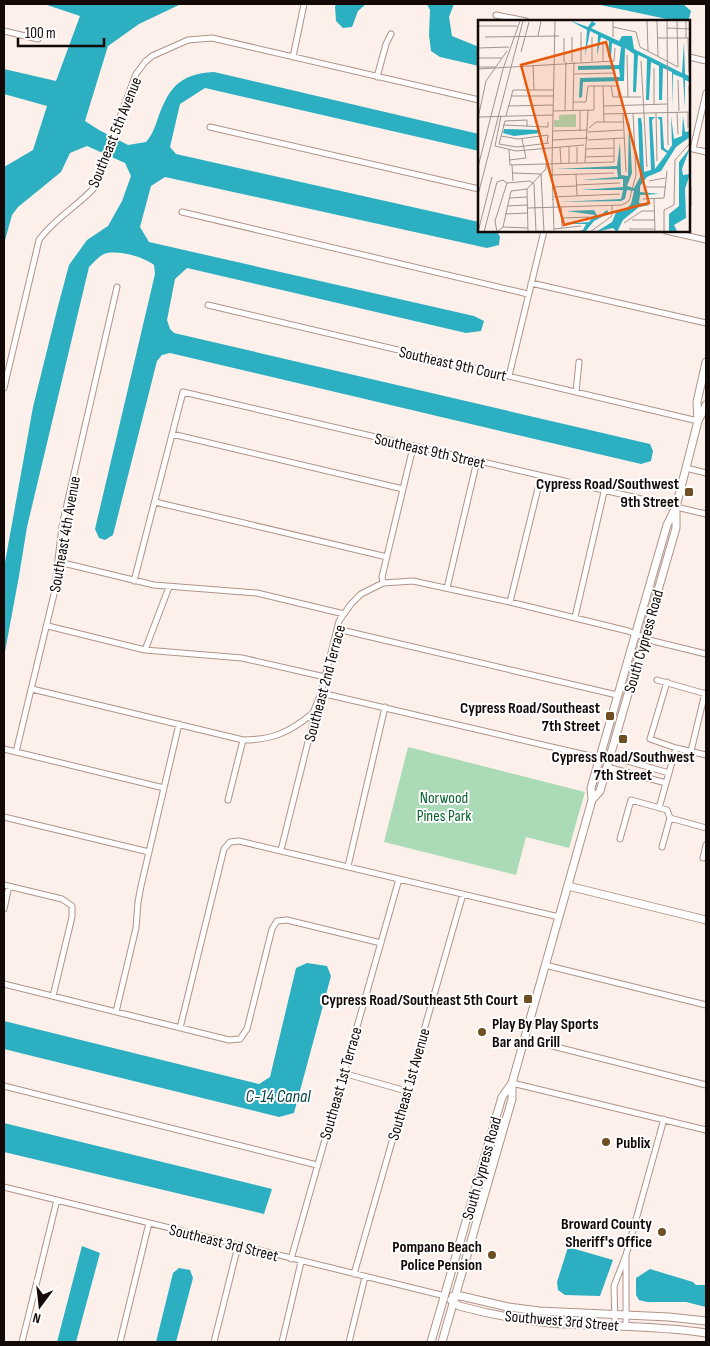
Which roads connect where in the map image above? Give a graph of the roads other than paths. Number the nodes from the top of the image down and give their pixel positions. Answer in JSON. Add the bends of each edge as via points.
{"nodes":[{"id":1,"x":304,"y":4,"type":"edge"},
{"id":2,"x":496,"y":15,"type":"dead end"},
{"id":3,"x":521,"y":20,"type":"edge"},
{"id":4,"x":4,"y":31,"type":"edge"},
{"id":5,"x":391,"y":34,"type":"dead end"},
{"id":6,"x":38,"y":39,"type":"dead end"},
{"id":7,"x":293,"y":57,"type":"junction"},
{"id":8,"x":690,"y":57,"type":"edge"},
{"id":9,"x":706,"y":61,"type":"edge"},
{"id":10,"x":377,"y":77,"type":"junction"},
{"id":11,"x":706,"y":92,"type":"edge"},
{"id":12,"x":478,"y":100,"type":"edge"},
{"id":13,"x":210,"y":127,"type":"dead end"},
{"id":14,"x":691,"y":148,"type":"edge"},
{"id":15,"x":706,"y":152,"type":"edge"},
{"id":16,"x":478,"y":188,"type":"edge"},
{"id":17,"x":182,"y":212,"type":"dead end"},
{"id":18,"x":544,"y":232,"type":"edge"},
{"id":19,"x":670,"y":232,"type":"edge"},
{"id":20,"x":706,"y":240,"type":"edge"},
{"id":21,"x":531,"y":283,"type":"junction"},
{"id":22,"x":117,"y":287,"type":"dead end"},
{"id":23,"x":528,"y":294,"type":"junction"},
{"id":24,"x":208,"y":305,"type":"dead end"},
{"id":25,"x":706,"y":323,"type":"edge"},
{"id":26,"x":579,"y":362,"type":"dead end"},
{"id":27,"x":706,"y":362,"type":"edge"},
{"id":28,"x":509,"y":376,"type":"junction"},
{"id":29,"x":4,"y":388,"type":"edge"},
{"id":30,"x":576,"y":392,"type":"junction"},
{"id":31,"x":706,"y":405,"type":"edge"},
{"id":32,"x":698,"y":421,"type":"junction"},
{"id":33,"x":172,"y":434,"type":"junction"},
{"id":34,"x":413,"y":446,"type":"junction"},
{"id":35,"x":477,"y":461,"type":"junction"},
{"id":36,"x":686,"y":468,"type":"junction"},
{"id":37,"x":706,"y":473,"type":"edge"},
{"id":38,"x":541,"y":476,"type":"junction"},
{"id":39,"x":403,"y":489,"type":"junction"},
{"id":40,"x":604,"y":492,"type":"junction"},
{"id":41,"x":155,"y":502,"type":"junction"},
{"id":42,"x":676,"y":507,"type":"junction"},
{"id":43,"x":706,"y":514,"type":"edge"},
{"id":44,"x":387,"y":557,"type":"junction"},
{"id":45,"x":59,"y":562,"type":"junction"},
{"id":46,"x":134,"y":581,"type":"junction"},
{"id":47,"x":383,"y":583,"type":"junction"},
{"id":48,"x":169,"y":587,"type":"junction"},
{"id":49,"x":447,"y":588,"type":"junction"},
{"id":50,"x":510,"y":602,"type":"junction"},
{"id":51,"x":344,"y":614,"type":"junction"},
{"id":52,"x":574,"y":617,"type":"junction"},
{"id":53,"x":48,"y":626,"type":"junction"},
{"id":54,"x":337,"y":629,"type":"junction"},
{"id":55,"x":635,"y":634,"type":"junction"},
{"id":56,"x":644,"y":637,"type":"junction"},
{"id":57,"x":145,"y":650,"type":"junction"},
{"id":58,"x":706,"y":654,"type":"edge"},
{"id":59,"x":325,"y":677,"type":"junction"},
{"id":60,"x":657,"y":680,"type":"dead end"},
{"id":61,"x":667,"y":682,"type":"junction"},
{"id":62,"x":32,"y":689,"type":"junction"},
{"id":63,"x":321,"y":693,"type":"junction"},
{"id":64,"x":706,"y":694,"type":"edge"},
{"id":65,"x":617,"y":695,"type":"junction"},
{"id":66,"x":385,"y":707,"type":"junction"},
{"id":67,"x":313,"y":713,"type":"junction"},
{"id":68,"x":179,"y":724,"type":"junction"},
{"id":69,"x":243,"y":740,"type":"junction"},
{"id":70,"x":676,"y":748,"type":"junction"},
{"id":71,"x":4,"y":750,"type":"edge"},
{"id":72,"x":691,"y":751,"type":"junction"},
{"id":73,"x":16,"y":752,"type":"junction"},
{"id":74,"x":706,"y":755,"type":"edge"},
{"id":75,"x":610,"y":756,"type":"junction"},
{"id":76,"x":599,"y":758,"type":"junction"},
{"id":77,"x":607,"y":767,"type":"junction"},
{"id":78,"x":669,"y":773,"type":"junction"},
{"id":79,"x":666,"y":783,"type":"junction"},
{"id":80,"x":164,"y":788,"type":"junction"},
{"id":81,"x":228,"y":800,"type":"dead end"},
{"id":82,"x":592,"y":800,"type":"junction"},
{"id":83,"x":659,"y":808,"type":"junction"},
{"id":84,"x":4,"y":817,"type":"edge"},
{"id":85,"x":670,"y":818,"type":"junction"},
{"id":86,"x":706,"y":828,"type":"edge"},
{"id":87,"x":620,"y":839,"type":"dead end"},
{"id":88,"x":706,"y":845,"type":"edge"},
{"id":89,"x":662,"y":847,"type":"dead end"},
{"id":90,"x":282,"y":850,"type":"junction"},
{"id":91,"x":149,"y":852,"type":"junction"},
{"id":92,"x":703,"y":858,"type":"dead end"},
{"id":93,"x":348,"y":866,"type":"junction"},
{"id":94,"x":399,"y":879,"type":"junction"},
{"id":95,"x":7,"y":886,"type":"edge"},
{"id":96,"x":568,"y":886,"type":"junction"},
{"id":97,"x":463,"y":894,"type":"junction"},
{"id":98,"x":4,"y":909,"type":"edge"},
{"id":99,"x":559,"y":917,"type":"junction"},
{"id":100,"x":706,"y":920,"type":"edge"},
{"id":101,"x":381,"y":943,"type":"junction"},
{"id":102,"x":545,"y":965,"type":"junction"},
{"id":103,"x":4,"y":984,"type":"edge"},
{"id":104,"x":53,"y":996,"type":"junction"},
{"id":105,"x":706,"y":1006,"type":"edge"},
{"id":106,"x":116,"y":1012,"type":"junction"},
{"id":107,"x":180,"y":1028,"type":"junction"},
{"id":108,"x":525,"y":1039,"type":"junction"},
{"id":109,"x":343,"y":1073,"type":"junction"},
{"id":110,"x":512,"y":1083,"type":"junction"},
{"id":111,"x":706,"y":1085,"type":"edge"},
{"id":112,"x":4,"y":1086,"type":"edge"},
{"id":113,"x":406,"y":1091,"type":"junction"},
{"id":114,"x":664,"y":1119,"type":"junction"},
{"id":115,"x":706,"y":1130,"type":"edge"},
{"id":116,"x":317,"y":1165,"type":"junction"},
{"id":117,"x":4,"y":1187,"type":"edge"},
{"id":118,"x":58,"y":1200,"type":"junction"},
{"id":119,"x":149,"y":1223,"type":"junction"},
{"id":120,"x":238,"y":1246,"type":"junction"},
{"id":121,"x":626,"y":1255,"type":"junction"},
{"id":122,"x":291,"y":1259,"type":"junction"},
{"id":123,"x":301,"y":1262,"type":"junction"},
{"id":124,"x":354,"y":1274,"type":"junction"},
{"id":125,"x":365,"y":1277,"type":"junction"},
{"id":126,"x":445,"y":1296,"type":"junction"},
{"id":127,"x":454,"y":1299,"type":"junction"},
{"id":128,"x":615,"y":1314,"type":"junction"},
{"id":129,"x":627,"y":1315,"type":"junction"},
{"id":130,"x":706,"y":1321,"type":"edge"},
{"id":131,"x":615,"y":1325,"type":"junction"},
{"id":132,"x":626,"y":1325,"type":"junction"},
{"id":133,"x":706,"y":1332,"type":"edge"},
{"id":134,"x":22,"y":1342,"type":"edge"},
{"id":135,"x":120,"y":1342,"type":"edge"},
{"id":136,"x":214,"y":1342,"type":"edge"},
{"id":137,"x":282,"y":1342,"type":"edge"},
{"id":138,"x":349,"y":1342,"type":"edge"},
{"id":139,"x":432,"y":1342,"type":"edge"},
{"id":140,"x":442,"y":1342,"type":"edge"}],
"edges":[{"from":1,"to":7,"type":"street"},
{"from":2,"to":3,"type":"street"},
{"from":4,"to":6,"type":"street"},
{"from":5,"to":10,"type":"street"},
{"from":7,"to":10,"type":"street"},
{"from":7,"to":29,"type":"street","name":"Southeast 5th Avenue","via":[[200,38],[188,40],[152,56],[146,62],[136,74],[94,189],[47,229],[39,240]]},
{"from":8,"to":9,"type":"street"},
{"from":10,"to":12,"type":"street"},
{"from":11,"to":14,"type":"street"},
{"from":13,"to":16,"type":"street"},
{"from":14,"to":15,"type":"street"},
{"from":17,"to":23,"type":"street"},
{"from":18,"to":21,"type":"street"},
{"from":19,"to":20,"type":"street"},
{"from":21,"to":23,"type":"street"},
{"from":21,"to":25,"type":"street"},
{"from":22,"to":45,"type":"street","name":"Southeast 4th Avenue","via":[[64,519]]},
{"from":23,"to":28,"type":"street"},
{"from":24,"to":28,"type":"street","name":"Southeast 9th Court"},
{"from":26,"to":30,"type":"street"},
{"from":27,"to":32,"type":"street","name":"South Cypress Road","via":[[697,402]]},
{"from":28,"to":30,"type":"street","name":"Southeast 9th Court"},
{"from":30,"to":32,"type":"street","name":"Southeast 9th Court"},
{"from":31,"to":32,"type":"street","name":"South Cypress Road"},
{"from":32,"to":36,"type":"street","name":"South Cypress Road"},
{"from":33,"to":34,"type":"street","name":"Southeast 9th Street","via":[[183,392]]},
{"from":33,"to":39,"type":"street"},
{"from":33,"to":41,"type":"street"},
{"from":34,"to":35,"type":"street","name":"Southeast 9th Street"},
{"from":34,"to":39,"type":"street"},
{"from":35,"to":38,"type":"street","name":"Southeast 9th Street"},
{"from":35,"to":49,"type":"street"},
{"from":36,"to":37,"type":"street"},
{"from":36,"to":42,"type":"street","name":"South Cypress Road"},
{"from":38,"to":40,"type":"street","name":"Southeast 9th Street"},
{"from":38,"to":50,"type":"street"},
{"from":39,"to":44,"type":"street"},
{"from":40,"to":42,"type":"street","name":"Southeast 9th Street"},
{"from":40,"to":52,"type":"street"},
{"from":41,"to":44,"type":"street"},
{"from":41,"to":46,"type":"street"},
{"from":42,"to":43,"type":"street","name":"Southeast 9th Street"},
{"from":42,"to":55,"type":"street","name":"South Cypress Road","via":[[667,525]]},
{"from":42,"to":56,"type":"street","name":"South Cypress Road","via":[[676,528]]},
{"from":44,"to":47,"type":"street"},
{"from":45,"to":46,"type":"street"},
{"from":45,"to":53,"type":"street","name":"Southeast 4th Avenue"},
{"from":46,"to":48,"type":"street"},
{"from":47,"to":49,"type":"street","via":[[413,581]]},
{"from":47,"to":51,"type":"street","name":"Southeast 2nd Terrace","via":[[362,594]]},
{"from":48,"to":51,"type":"street","via":[[257,593]]},
{"from":48,"to":57,"type":"street"},
{"from":49,"to":50,"type":"street"},
{"from":50,"to":52,"type":"street"},
{"from":51,"to":54,"type":"street","name":"Southeast 2nd Terrace"},
{"from":52,"to":55,"type":"street"},
{"from":53,"to":57,"type":"street"},
{"from":53,"to":62,"type":"street","name":"Southeast 4th Avenue"},
{"from":54,"to":59,"type":"street","name":"Southeast 2nd Terrace"},
{"from":54,"to":65,"type":"street"},
{"from":55,"to":56,"type":"street"},
{"from":55,"to":65,"type":"street","name":"South Cypress Road"},
{"from":56,"to":58,"type":"street"},
{"from":56,"to":75,"type":"street","name":"South Cypress Road"},
{"from":57,"to":59,"type":"street","via":[[242,658]]},
{"from":59,"to":63,"type":"street","name":"Southeast 2nd Terrace"},
{"from":60,"to":61,"type":"street"},
{"from":61,"to":64,"type":"street"},
{"from":61,"to":70,"type":"street","via":[[650,739]]},
{"from":62,"to":68,"type":"street"},
{"from":62,"to":73,"type":"street","name":"Southeast 4th Avenue"},
{"from":63,"to":66,"type":"street"},
{"from":63,"to":67,"type":"street","name":"Southeast 2nd Terrace"},
{"from":64,"to":72,"type":"street"},
{"from":65,"to":76,"type":"street","name":"South Cypress Road"},
{"from":66,"to":76,"type":"street"},
{"from":66,"to":93,"type":"street"},
{"from":67,"to":69,"type":"street","via":[[297,726],[274,737]]},
{"from":67,"to":90,"type":"street","name":"Southeast 2nd Terrace"},
{"from":68,"to":69,"type":"street"},
{"from":68,"to":80,"type":"street"},
{"from":69,"to":81,"type":"street"},
{"from":70,"to":72,"type":"street"},
{"from":70,"to":78,"type":"street"},
{"from":71,"to":73,"type":"street"},
{"from":72,"to":74,"type":"street"},
{"from":73,"to":80,"type":"street"},
{"from":75,"to":77,"type":"street","name":"South Cypress Road"},
{"from":75,"to":78,"type":"street"},
{"from":76,"to":82,"type":"street","name":"South Cypress Road","via":[[590,788]]},
{"from":77,"to":79,"type":"street"},
{"from":77,"to":82,"type":"street","name":"South Cypress Road","via":[[600,791]]},
{"from":78,"to":79,"type":"street"},
{"from":79,"to":83,"type":"street"},
{"from":80,"to":91,"type":"street"},
{"from":82,"to":96,"type":"street","name":"South Cypress Road"},
{"from":83,"to":85,"type":"street","via":[[667,810]]},
{"from":83,"to":87,"type":"street","via":[[631,800]]},
{"from":84,"to":91,"type":"street"},
{"from":85,"to":86,"type":"street"},
{"from":85,"to":89,"type":"street"},
{"from":88,"to":92,"type":"street"},
{"from":90,"to":93,"type":"street"},
{"from":90,"to":107,"type":"street","via":[[239,840],[230,842],[224,849]]},
{"from":91,"to":106,"type":"street","via":[[136,928]]},
{"from":93,"to":94,"type":"street"},
{"from":94,"to":97,"type":"street"},
{"from":94,"to":101,"type":"street","name":"Southeast 1st Terrace"},
{"from":95,"to":98,"type":"street"},
{"from":95,"to":104,"type":"street","via":[[62,899],[72,906]]},
{"from":96,"to":99,"type":"street","name":"South Cypress Road"},
{"from":96,"to":100,"type":"street"},
{"from":97,"to":99,"type":"street"},
{"from":97,"to":113,"type":"street","name":"Southeast 1st Avenue"},
{"from":99,"to":102,"type":"street","name":"South Cypress Road"},
{"from":101,"to":107,"type":"street","via":[[287,920],[277,921],[272,929],[247,1029],[240,1039],[229,1040]]},
{"from":101,"to":109,"type":"street","name":"Southeast 1st Terrace"},
{"from":102,"to":105,"type":"street"},
{"from":102,"to":108,"type":"street","name":"South Cypress Road"},
{"from":103,"to":104,"type":"street"},
{"from":104,"to":106,"type":"street"},
{"from":106,"to":107,"type":"street"},
{"from":108,"to":110,"type":"street","name":"South Cypress Road"},
{"from":108,"to":111,"type":"street"},
{"from":109,"to":113,"type":"street"},
{"from":109,"to":116,"type":"street","name":"Southeast 1st Terrace"},
{"from":110,"to":114,"type":"street"},
{"from":110,"to":126,"type":"street","name":"South Cypress Road","via":[[502,1097]]},
{"from":110,"to":127,"type":"street","name":"South Cypress Road","via":[[512,1099]]},
{"from":112,"to":116,"type":"street"},
{"from":113,"to":124,"type":"street","name":"Southeast 1st Avenue"},
{"from":114,"to":115,"type":"street"},
{"from":114,"to":121,"type":"street"},
{"from":116,"to":122,"type":"street","name":"Southeast 1st Terrace"},
{"from":117,"to":118,"type":"street","name":"Southeast 3rd Street"},
{"from":118,"to":119,"type":"street","name":"Southeast 3rd Street"},
{"from":118,"to":134,"type":"street"},
{"from":119,"to":120,"type":"street","name":"Southeast 3rd Street"},
{"from":119,"to":135,"type":"street"},
{"from":120,"to":122,"type":"street","name":"Southeast 3rd Street"},
{"from":120,"to":136,"type":"street"},
{"from":121,"to":128,"type":"street","via":[[614,1286]]},
{"from":121,"to":129,"type":"street"},
{"from":122,"to":123,"type":"street","name":"Southeast 3rd Street"},
{"from":123,"to":124,"type":"street","name":"Southeast 3rd Street"},
{"from":123,"to":137,"type":"street"},
{"from":124,"to":125,"type":"street","name":"Southeast 3rd Street"},
{"from":125,"to":126,"type":"street","name":"Southeast 3rd Street"},
{"from":125,"to":138,"type":"street"},
{"from":126,"to":127,"type":"street","name":"Southwest 3rd Street"},
{"from":126,"to":139,"type":"street","name":"South Cypress Road"},
{"from":127,"to":128,"type":"street","name":"Southwest 3rd Street","via":[[461,1296],[531,1310]]},
{"from":127,"to":131,"type":"street","name":"Southwest 3rd Street","via":[[459,1306],[521,1320]]},
{"from":127,"to":140,"type":"street","name":"South Cypress Road"},
{"from":128,"to":129,"type":"street","name":"Southwest 3rd Street"},
{"from":128,"to":131,"type":"street"},
{"from":129,"to":130,"type":"street","name":"Southwest 3rd Street"},
{"from":129,"to":132,"type":"street"},
{"from":131,"to":132,"type":"street","name":"Southwest 3rd Street"},
{"from":132,"to":133,"type":"street","name":"Southwest 3rd Street"}]}
